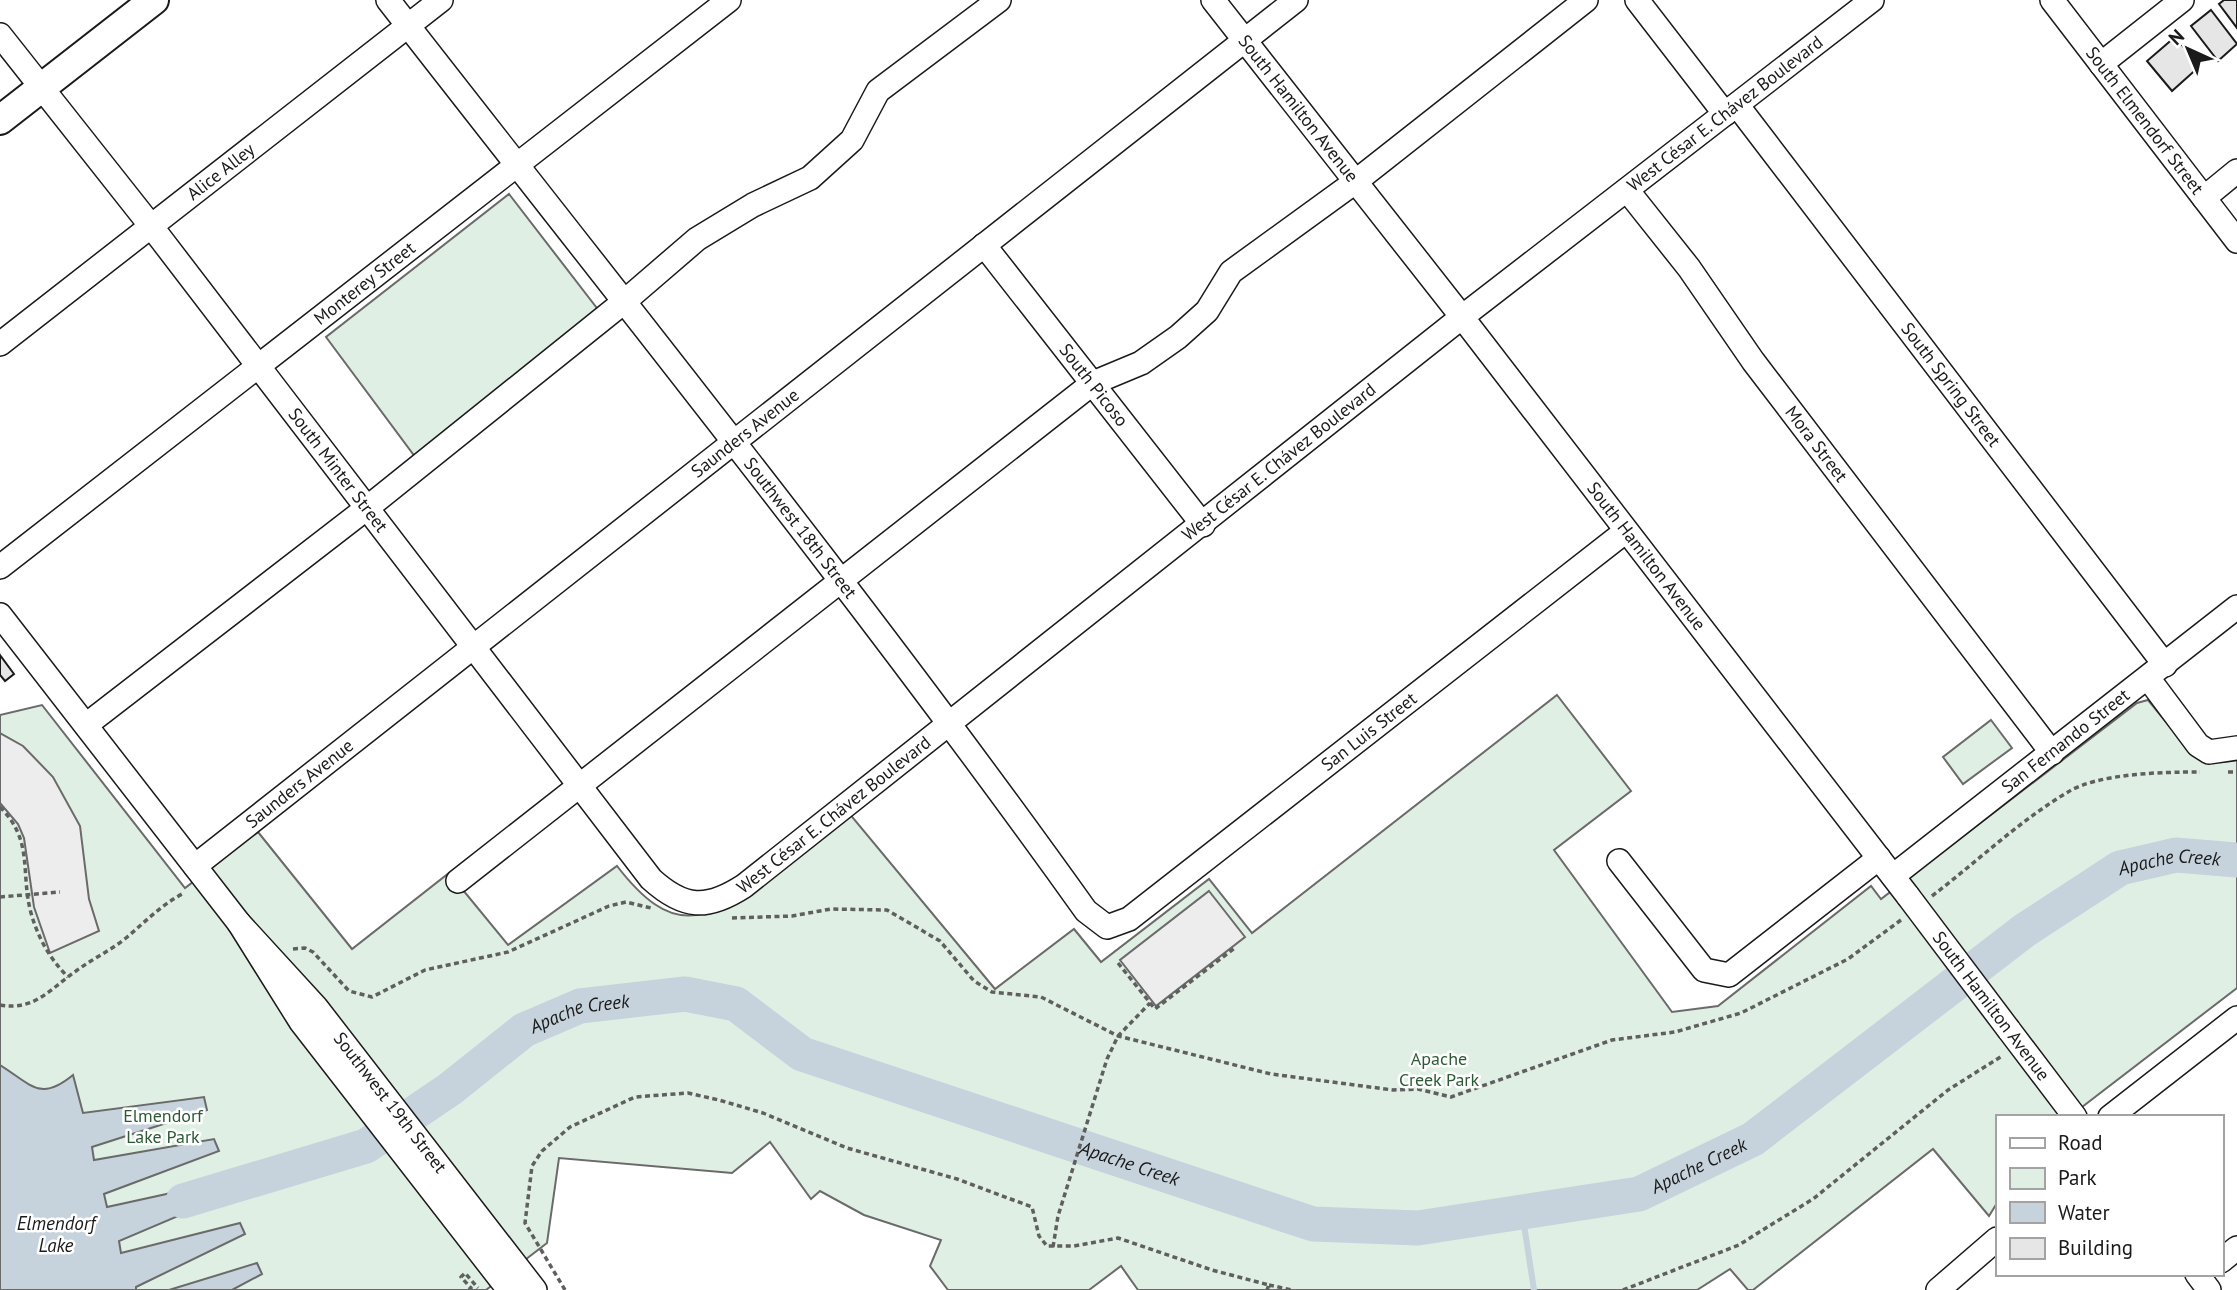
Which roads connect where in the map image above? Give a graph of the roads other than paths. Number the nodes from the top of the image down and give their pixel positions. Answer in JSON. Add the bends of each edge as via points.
{"nodes":[{"id":1,"x":155,"y":0,"type":"edge"},
{"id":2,"x":388,"y":0,"type":"edge"},
{"id":3,"x":441,"y":0,"type":"edge"},
{"id":4,"x":729,"y":0,"type":"edge"},
{"id":5,"x":999,"y":0,"type":"edge"},
{"id":6,"x":1213,"y":0,"type":"edge"},
{"id":7,"x":1296,"y":0,"type":"edge"},
{"id":8,"x":1586,"y":0,"type":"edge"},
{"id":9,"x":1637,"y":0,"type":"edge"},
{"id":10,"x":1872,"y":0,"type":"edge"},
{"id":11,"x":2052,"y":0,"type":"edge"},
{"id":12,"x":2182,"y":0,"type":"edge"},
{"id":13,"x":408,"y":26,"type":"junction"},
{"id":14,"x":0,"y":35,"type":"edge"},
{"id":15,"x":1243,"y":41,"type":"junction"},
{"id":16,"x":2101,"y":64,"type":"junction"},
{"id":17,"x":42,"y":88,"type":"junction"},
{"id":18,"x":1731,"y":110,"type":"junction"},
{"id":19,"x":0,"y":121,"type":"edge"},
{"id":20,"x":516,"y":165,"type":"junction"},
{"id":21,"x":2237,"y":171,"type":"edge"},
{"id":22,"x":1355,"y":182,"type":"junction"},
{"id":23,"x":1627,"y":190,"type":"junction"},
{"id":24,"x":2204,"y":198,"type":"junction"},
{"id":25,"x":151,"y":226,"type":"junction"},
{"id":26,"x":2237,"y":241,"type":"edge"},
{"id":27,"x":984,"y":245,"type":"junction"},
{"id":28,"x":625,"y":301,"type":"junction"},
{"id":29,"x":1462,"y":317,"type":"junction"},
{"id":30,"x":0,"y":344,"type":"edge"},
{"id":31,"x":257,"y":368,"type":"junction"},
{"id":32,"x":1093,"y":383,"type":"junction"},
{"id":33,"x":736,"y":442,"type":"junction"},
{"id":34,"x":367,"y":508,"type":"junction"},
{"id":35,"x":1203,"y":525,"type":"junction"},
{"id":36,"x":1626,"y":531,"type":"junction"},
{"id":37,"x":0,"y":567,"type":"edge"},
{"id":38,"x":843,"y":581,"type":"junction"},
{"id":39,"x":2237,"y":607,"type":"edge"},
{"id":40,"x":0,"y":615,"type":"edge"},
{"id":41,"x":475,"y":647,"type":"junction"},
{"id":42,"x":2156,"y":672,"type":"junction"},
{"id":43,"x":952,"y":724,"type":"junction"},
{"id":44,"x":86,"y":725,"type":"junction"},
{"id":45,"x":2237,"y":748,"type":"edge"},
{"id":46,"x":2052,"y":753,"type":"junction"},
{"id":47,"x":579,"y":785,"type":"junction"},
{"id":48,"x":1619,"y":861,"type":"dead end"},
{"id":49,"x":195,"y":866,"type":"junction"},
{"id":50,"x":1886,"y":867,"type":"junction"},
{"id":51,"x":458,"y":881,"type":"dead end"},
{"id":52,"x":680,"y":900,"type":"joint"},
{"id":53,"x":1107,"y":927,"type":"joint"},
{"id":54,"x":2237,"y":1018,"type":"edge"},
{"id":55,"x":2073,"y":1115,"type":"edge"},
{"id":56,"x":2113,"y":1115,"type":"edge"},
{"id":57,"x":442,"y":1188,"type":"junction"},
{"id":58,"x":1996,"y":1240,"type":"edge"},
{"id":59,"x":2237,"y":1248,"type":"edge"},
{"id":60,"x":2223,"y":1259,"type":"edge"},
{"id":61,"x":498,"y":1287,"type":"edge"},
{"id":62,"x":535,"y":1290,"type":"edge"},
{"id":63,"x":1938,"y":1290,"type":"edge"}],
"edges":[{"from":1,"to":17,"type":"main road"},
{"from":2,"to":13,"type":"street","name":"Southwest 18th Street"},
{"from":3,"to":13,"type":"street","name":"Alice Alley"},
{"from":4,"to":20,"type":"street","name":"Monterey Street"},
{"from":5,"to":28,"type":"street","via":[[878,91],[852,140],[810,178],[752,205],[696,239]]},
{"from":6,"to":15,"type":"street","name":"South Hamilton Avenue"},
{"from":7,"to":15,"type":"street","name":"Saunders Avenue"},
{"from":8,"to":22,"type":"street"},
{"from":9,"to":18,"type":"street","name":"South Spring Street"},
{"from":10,"to":18,"type":"street","name":"West César E. Chávez Boulevard"},
{"from":11,"to":16,"type":"street","name":"South Elmendorf Street"},
{"from":12,"to":16,"type":"street"},
{"from":13,"to":20,"type":"street","name":"Southwest 18th Street"},
{"from":13,"to":25,"type":"street","name":"Alice Alley"},
{"from":14,"to":17,"type":"street","name":"South Minter Street"},
{"from":15,"to":22,"type":"street","name":"South Hamilton Avenue"},
{"from":15,"to":27,"type":"street","name":"Saunders Avenue"},
{"from":16,"to":24,"type":"street","name":"South Elmendorf Street"},
{"from":17,"to":19,"type":"main road"},
{"from":17,"to":25,"type":"street","name":"South Minter Street"},
{"from":18,"to":23,"type":"street","name":"West César E. Chávez Boulevard"},
{"from":18,"to":42,"type":"street","name":"South Spring Street"},
{"from":20,"to":28,"type":"street","name":"Southwest 18th Street"},
{"from":20,"to":31,"type":"street","name":"Monterey Street"},
{"from":21,"to":24,"type":"street"},
{"from":22,"to":29,"type":"street","name":"South Hamilton Avenue"},
{"from":22,"to":32,"type":"street","via":[[1231,272],[1207,312],[1178,337],[1141,363]]},
{"from":23,"to":29,"type":"street","name":"West César E. Chávez Boulevard"},
{"from":23,"to":46,"type":"street","name":"Mora Street"},
{"from":24,"to":26,"type":"street","name":"South Elmendorf Street"},
{"from":25,"to":30,"type":"street","name":"Alice Alley"},
{"from":25,"to":31,"type":"street","name":"South Minter Street"},
{"from":27,"to":32,"type":"street","name":"South Picoso"},
{"from":27,"to":33,"type":"street","name":"Saunders Avenue"},
{"from":28,"to":33,"type":"street","name":"Southwest 18th Street"},
{"from":28,"to":34,"type":"street"},
{"from":29,"to":35,"type":"street","name":"West César E. Chávez Boulevard"},
{"from":29,"to":36,"type":"street","name":"South Hamilton Avenue"},
{"from":31,"to":34,"type":"street","name":"South Minter Street"},
{"from":31,"to":37,"type":"street","name":"Monterey Street"},
{"from":32,"to":35,"type":"street","name":"South Picoso"},
{"from":32,"to":38,"type":"street"},
{"from":33,"to":38,"type":"street","name":"Southwest 18th Street"},
{"from":33,"to":41,"type":"street","name":"Saunders Avenue"},
{"from":34,"to":41,"type":"street","name":"South Minter Street"},
{"from":34,"to":44,"type":"street"},
{"from":35,"to":43,"type":"street","name":"West César E. Chávez Boulevard"},
{"from":36,"to":50,"type":"street","name":"South Hamilton Avenue"},
{"from":36,"to":53,"type":"street","name":"San Luis Street","via":[[1129,919]]},
{"from":38,"to":43,"type":"street","name":"Southwest 18th Street"},
{"from":38,"to":47,"type":"street"},
{"from":39,"to":42,"type":"street","name":"San Fernando Street"},
{"from":40,"to":44,"type":"street","name":"Southwest 19th Street"},
{"from":41,"to":47,"type":"street","name":"South Minter Street"},
{"from":41,"to":49,"type":"street","name":"Saunders Avenue"},
{"from":42,"to":45,"type":"street","name":"South Spring Street","via":[[2198,745],[2209,751]]},
{"from":42,"to":46,"type":"street","name":"San Fernando Street"},
{"from":43,"to":52,"type":"street","name":"West César E. Chávez Boulevard","via":[[744,886],[714,902]]},
{"from":43,"to":53,"type":"street","name":"Southwest 18th Street","via":[[1086,911]]},
{"from":44,"to":49,"type":"street","name":"Southwest 19th Street"},
{"from":46,"to":50,"type":"street","name":"San Fernando Street"},
{"from":47,"to":51,"type":"street"},
{"from":47,"to":52,"type":"street","name":"South Minter Street","via":[[651,879]]},
{"from":48,"to":50,"type":"street","name":"San Fernando Street","via":[[1704,970],[1729,975]]},
{"from":49,"to":57,"type":"street","name":"Southwest 19th Street","via":[[239,923],[316,1007],[357,1076]]},
{"from":50,"to":55,"type":"street","name":"South Hamilton Avenue","bridge":true},
{"from":54,"to":56,"type":"street"},
{"from":57,"to":61,"type":"street","name":"Southwest 19th Street"},
{"from":57,"to":62,"type":"street","name":"Southwest 19th Street"},
{"from":58,"to":63,"type":"street"},
{"from":59,"to":60,"type":"street"}]}
